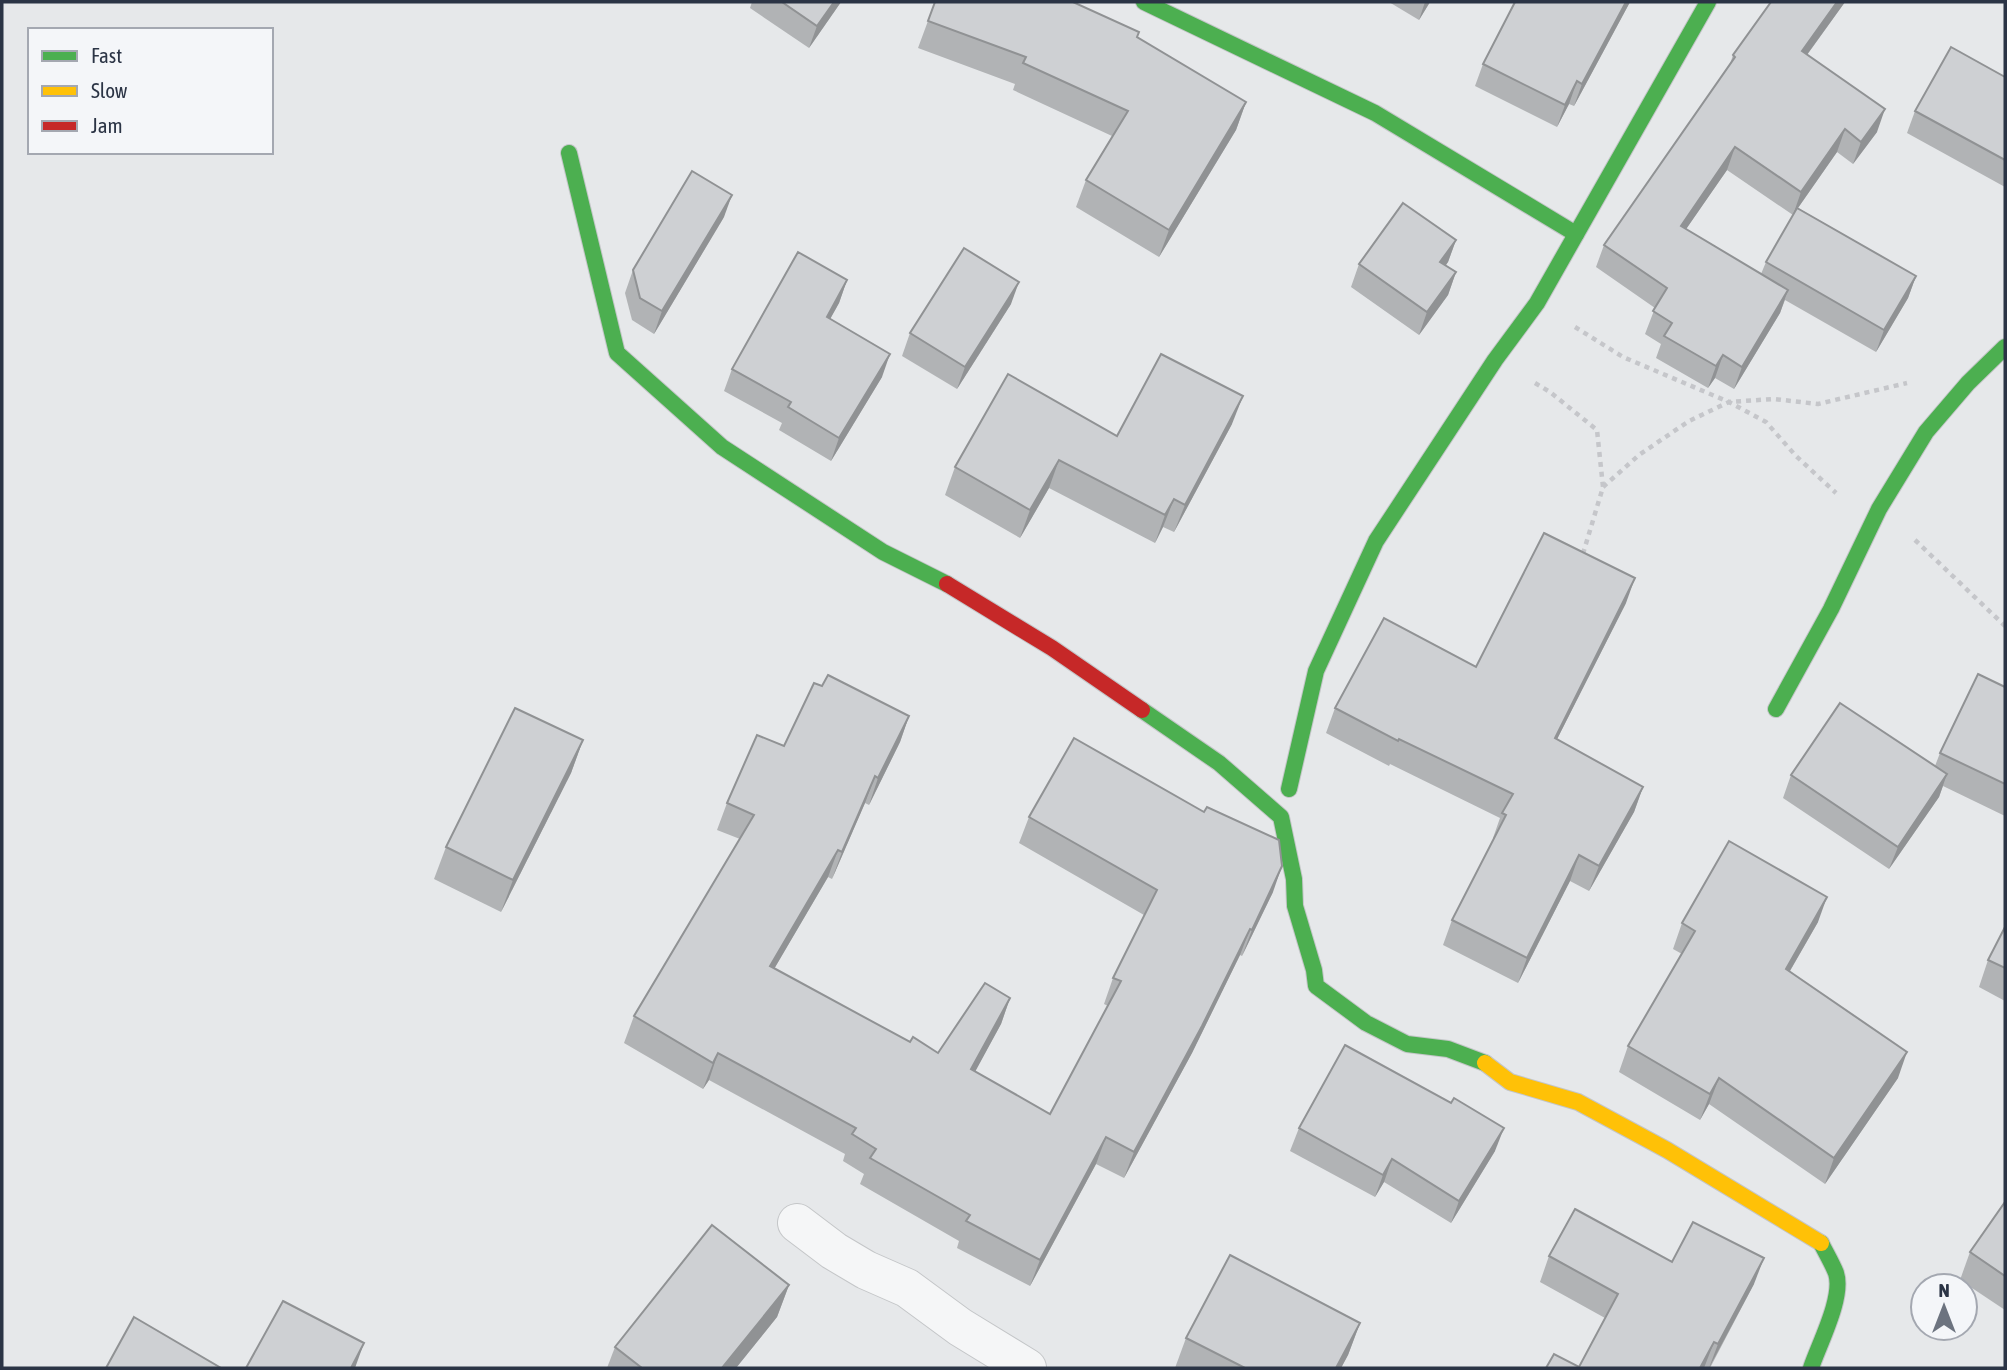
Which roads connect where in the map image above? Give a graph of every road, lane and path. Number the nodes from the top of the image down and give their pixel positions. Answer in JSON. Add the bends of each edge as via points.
{"nodes":[{"id":1,"x":1144,"y":2,"type":"edge"},
{"id":2,"x":1708,"y":2,"type":"edge"},
{"id":3,"x":569,"y":153,"type":"dead end"},
{"id":4,"x":1576,"y":234,"type":"junction"},
{"id":5,"x":1537,"y":303,"type":"junction"},
{"id":6,"x":2005,"y":347,"type":"edge"},
{"id":7,"x":1494,"y":360,"type":"junction"},
{"id":8,"x":1968,"y":383,"type":"junction"},
{"id":9,"x":1729,"y":402,"type":"junction"},
{"id":10,"x":1603,"y":487,"type":"junction"},
{"id":11,"x":1581,"y":561,"type":"edge"},
{"id":12,"x":1776,"y":709,"type":"dead end"},
{"id":13,"x":1289,"y":789,"type":"dead end"},
{"id":14,"x":797,"y":1223,"type":"dead end"},
{"id":15,"x":1027,"y":1368,"type":"edge"},
{"id":16,"x":1811,"y":1368,"type":"edge"}],
"edges":[{"from":1,"to":4,"type":"street","via":[[1375,113]]},
{"from":2,"to":4,"type":"street"},
{"from":3,"to":16,"type":"street","via":[[617,353],[722,447],[883,552],[953,587],[1052,648],[1219,763],[1281,817],[1294,880],[1294,906],[1316,986],[1366,1023],[1407,1044],[1448,1049],[1485,1063],[1510,1082],[1578,1102],[1820,1241],[1837,1276],[1833,1314]]},
{"from":4,"to":5,"type":"street"},
{"from":5,"to":7,"type":"street"},
{"from":5,"to":9,"type":"path","via":[[1623,357]]},
{"from":6,"to":8,"type":"street"},
{"from":7,"to":10,"type":"path","via":[[1550,392],[1597,430]]},
{"from":7,"to":13,"type":"street","via":[[1376,541],[1316,671]]},
{"from":8,"to":9,"type":"path","via":[[1904,383],[1818,404],[1774,399]]},
{"from":8,"to":12,"type":"street","via":[[1926,432],[1879,509]]},
{"from":9,"to":10,"type":"path","via":[[1689,421]]},
{"from":10,"to":11,"type":"path"},
{"from":14,"to":15,"type":"street","via":[[834,1251],[907,1288]]}]}
